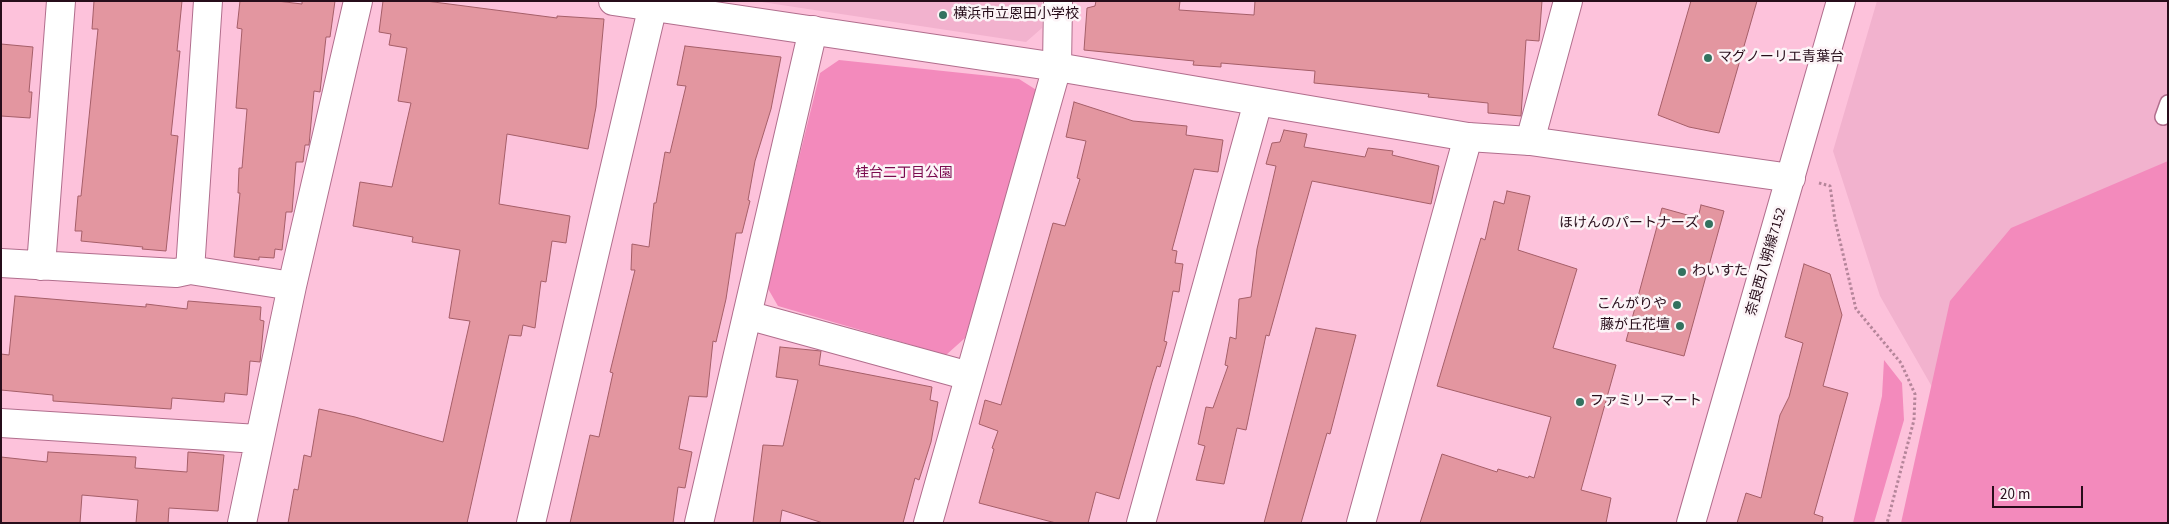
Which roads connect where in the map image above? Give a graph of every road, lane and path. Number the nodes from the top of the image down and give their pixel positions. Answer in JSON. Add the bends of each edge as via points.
{"nodes":[{"id":1,"x":61,"y":1,"type":"edge"},
{"id":2,"x":208,"y":1,"type":"edge"},
{"id":3,"x":358,"y":1,"type":"edge"},
{"id":4,"x":613,"y":1,"type":"edge"},
{"id":5,"x":1058,"y":1,"type":"edge"},
{"id":6,"x":1568,"y":1,"type":"edge"},
{"id":7,"x":1841,"y":1,"type":"edge"},
{"id":8,"x":654,"y":4,"type":"edge"},
{"id":9,"x":813,"y":30,"type":"junction"},
{"id":10,"x":1057,"y":67,"type":"junction"},
{"id":11,"x":1258,"y":102,"type":"junction"},
{"id":12,"x":1468,"y":137,"type":"junction"},
{"id":13,"x":1530,"y":141,"type":"junction"},
{"id":14,"x":1791,"y":178,"type":"junction"},
{"id":15,"x":1819,"y":184,"type":"dead end"},
{"id":16,"x":1,"y":263,"type":"edge"},
{"id":17,"x":41,"y":266,"type":"junction"},
{"id":18,"x":190,"y":270,"type":"junction"},
{"id":19,"x":292,"y":286,"type":"junction"},
{"id":20,"x":747,"y":315,"type":"junction"},
{"id":21,"x":969,"y":376,"type":"junction"},
{"id":22,"x":1,"y":423,"type":"edge"},
{"id":23,"x":258,"y":439,"type":"junction"},
{"id":24,"x":242,"y":523,"type":"edge"},
{"id":25,"x":531,"y":523,"type":"edge"},
{"id":26,"x":699,"y":523,"type":"edge"},
{"id":27,"x":928,"y":523,"type":"edge"},
{"id":28,"x":1141,"y":523,"type":"edge"},
{"id":29,"x":1361,"y":523,"type":"edge"},
{"id":30,"x":1692,"y":523,"type":"edge"},
{"id":31,"x":1887,"y":523,"type":"edge"}],
"edges":[{"from":1,"to":17,"type":"street"},
{"from":2,"to":18,"type":"street"},
{"from":3,"to":19,"type":"street"},
{"from":4,"to":8,"type":"street"},
{"from":5,"to":10,"type":"street"},
{"from":6,"to":13,"type":"street"},
{"from":7,"to":14,"type":"street","name":"奈良西八朔線7152"},
{"from":8,"to":9,"type":"street"},
{"from":8,"to":25,"type":"street"},
{"from":9,"to":10,"type":"street"},
{"from":9,"to":20,"type":"street"},
{"from":10,"to":11,"type":"street"},
{"from":10,"to":21,"type":"street"},
{"from":11,"to":12,"type":"street"},
{"from":11,"to":28,"type":"street"},
{"from":12,"to":13,"type":"street"},
{"from":12,"to":29,"type":"street"},
{"from":13,"to":14,"type":"street"},
{"from":14,"to":30,"type":"street","name":"奈良西八朔線7152"},
{"from":15,"to":31,"type":"path","via":[[1830,186],[1856,309],[1901,363],[1915,394],[1914,420]]},
{"from":16,"to":17,"type":"street"},
{"from":17,"to":18,"type":"street","via":[[176,274]]},
{"from":18,"to":19,"type":"street"},
{"from":19,"to":23,"type":"street"},
{"from":20,"to":21,"type":"street"},
{"from":20,"to":26,"type":"street"},
{"from":21,"to":27,"type":"street"},
{"from":22,"to":23,"type":"street"},
{"from":23,"to":24,"type":"street"}]}
